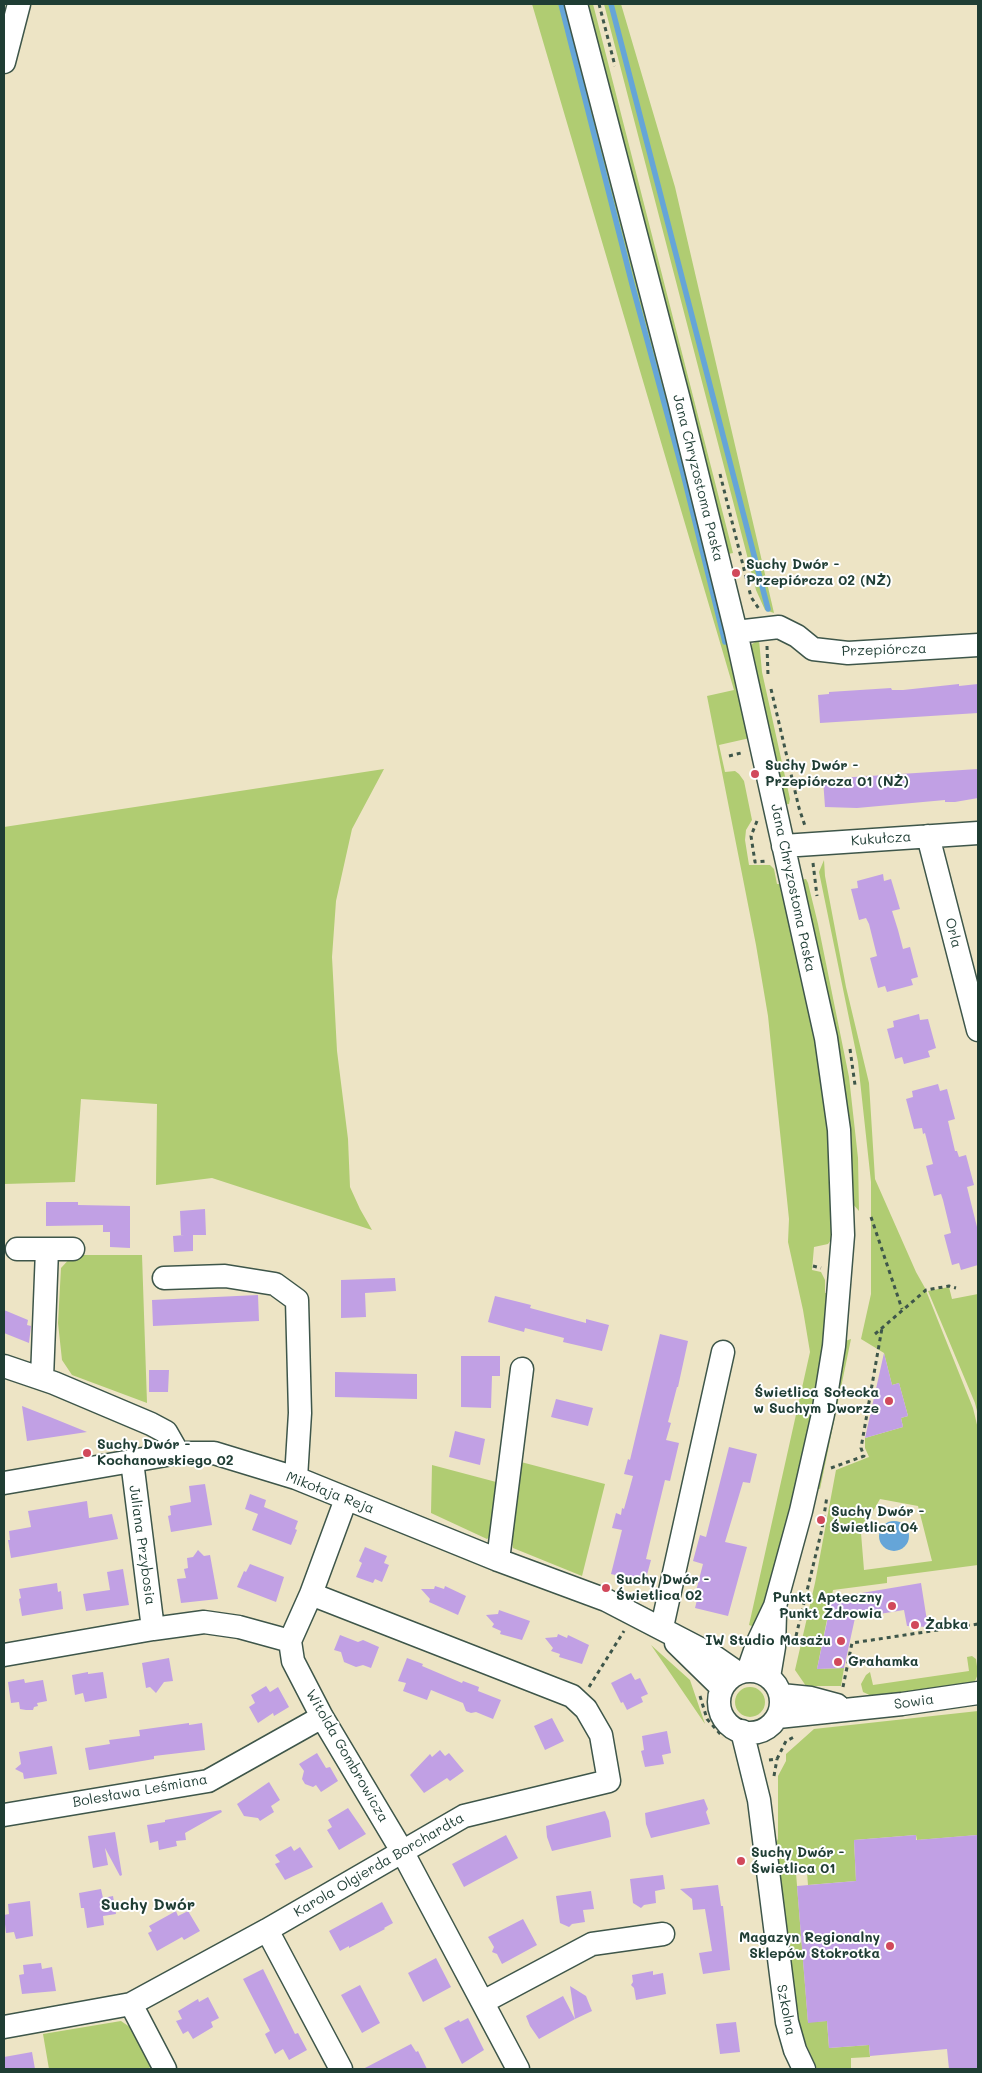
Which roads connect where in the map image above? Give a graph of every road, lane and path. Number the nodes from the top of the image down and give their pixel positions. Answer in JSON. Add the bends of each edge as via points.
{"nodes":[{"id":1,"x":19,"y":4,"type":"edge"},
{"id":2,"x":576,"y":4,"type":"edge"},
{"id":3,"x":4,"y":62,"type":"edge"},
{"id":4,"x":736,"y":632,"type":"junction"},
{"id":5,"x":978,"y":645,"type":"edge"},
{"id":6,"x":758,"y":819,"type":"dead end"},
{"id":7,"x":978,"y":832,"type":"edge"},
{"id":8,"x":928,"y":836,"type":"junction"},
{"id":9,"x":783,"y":846,"type":"junction"},
{"id":10,"x":755,"y":862,"type":"dead end"},
{"id":11,"x":978,"y":1030,"type":"edge"},
{"id":12,"x":871,"y":1217,"type":"dead end"},
{"id":13,"x":18,"y":1249,"type":"dead end"},
{"id":14,"x":73,"y":1249,"type":"dead end"},
{"id":15,"x":47,"y":1250,"type":"junction"},
{"id":16,"x":164,"y":1278,"type":"dead end"},
{"id":17,"x":956,"y":1288,"type":"dead end"},
{"id":18,"x":902,"y":1309,"type":"junction"},
{"id":19,"x":882,"y":1328,"type":"junction"},
{"id":20,"x":875,"y":1334,"type":"dead end"},
{"id":21,"x":723,"y":1352,"type":"dead end"},
{"id":22,"x":4,"y":1366,"type":"edge"},
{"id":23,"x":522,"y":1370,"type":"dead end"},
{"id":24,"x":42,"y":1378,"type":"junction"},
{"id":25,"x":178,"y":1453,"type":"junction"},
{"id":26,"x":132,"y":1461,"type":"junction"},
{"id":27,"x":831,"y":1468,"type":"dead end"},
{"id":28,"x":296,"y":1478,"type":"junction"},
{"id":29,"x":4,"y":1483,"type":"edge"},
{"id":30,"x":346,"y":1499,"type":"junction"},
{"id":31,"x":498,"y":1560,"type":"junction"},
{"id":32,"x":311,"y":1594,"type":"junction"},
{"id":33,"x":632,"y":1613,"type":"junction"},
{"id":34,"x":978,"y":1624,"type":"edge"},
{"id":35,"x":662,"y":1627,"type":"junction"},
{"id":36,"x":153,"y":1629,"type":"junction"},
{"id":37,"x":290,"y":1641,"type":"junction"},
{"id":38,"x":4,"y":1655,"type":"edge"},
{"id":39,"x":847,"y":1668,"type":"dead end"},
{"id":40,"x":978,"y":1693,"type":"edge"},
{"id":41,"x":755,"y":1698,"type":"junction"},
{"id":42,"x":579,"y":1702,"type":"junction"},
{"id":43,"x":322,"y":1717,"type":"junction"},
{"id":44,"x":794,"y":1736,"type":"dead end"},
{"id":45,"x":762,"y":1759,"type":"junction"},
{"id":46,"x":759,"y":1800,"type":"junction"},
{"id":47,"x":4,"y":1815,"type":"edge"},
{"id":48,"x":402,"y":1851,"type":"junction"},
{"id":49,"x":267,"y":1930,"type":"junction"},
{"id":50,"x":663,"y":1934,"type":"dead end"},
{"id":51,"x":482,"y":2002,"type":"junction"},
{"id":52,"x":131,"y":2004,"type":"junction"},
{"id":53,"x":4,"y":2027,"type":"edge"},
{"id":54,"x":164,"y":2069,"type":"edge"},
{"id":55,"x":341,"y":2069,"type":"edge"},
{"id":56,"x":518,"y":2069,"type":"edge"},
{"id":57,"x":804,"y":2069,"type":"edge"}],
"edges":[{"from":1,"to":3,"type":"street"},
{"from":2,"to":4,"type":"street","name":"Jana Chryzostoma Paska"},
{"from":4,"to":5,"type":"street","name":"Przepiórcza","via":[[779,627],[813,649],[848,653]]},
{"from":4,"to":9,"type":"street","name":"Jana Chryzostoma Paska"},
{"from":6,"to":10,"type":"path","via":[[752,836]]},
{"from":7,"to":8,"type":"street","name":"Kukułcza"},
{"from":8,"to":9,"type":"street","name":"Kukułcza"},
{"from":8,"to":11,"type":"street","name":"Orla"},
{"from":9,"to":41,"type":"street","name":"Jana Chryzostoma Paska","via":[[826,1038],[839,1130],[843,1235],[839,1307],[823,1414],[775,1606],[758,1642]]},
{"from":12,"to":18,"type":"path"},
{"from":13,"to":15,"type":"street"},
{"from":14,"to":15,"type":"street"},
{"from":15,"to":24,"type":"street"},
{"from":16,"to":28,"type":"street","via":[[225,1276],[275,1284],[297,1300],[300,1413]]},
{"from":17,"to":18,"type":"path","via":[[926,1290]]},
{"from":18,"to":19,"type":"path"},
{"from":19,"to":20,"type":"path"},
{"from":19,"to":27,"type":"path","via":[[861,1448],[864,1456]]},
{"from":21,"to":35,"type":"street"},
{"from":22,"to":24,"type":"street"},
{"from":23,"to":31,"type":"street"},
{"from":24,"to":25,"type":"street","via":[[166,1432]]},
{"from":25,"to":26,"type":"street","name":"Mikołaja Reja"},
{"from":25,"to":28,"type":"street","name":"Mikołaja Reja","via":[[214,1454]]},
{"from":26,"to":29,"type":"street","name":"Mikołaja Reja"},
{"from":26,"to":36,"type":"street","name":"Juliana Przybosia"},
{"from":28,"to":30,"type":"street","name":"Mikołaja Reja"},
{"from":30,"to":31,"type":"street","name":"Mikołaja Reja"},
{"from":30,"to":32,"type":"street"},
{"from":31,"to":33,"type":"street","name":"Mikołaja Reja","via":[[606,1600]]},
{"from":32,"to":37,"type":"street"},
{"from":32,"to":42,"type":"street","name":"Karola Olgierda Borchardta","via":[[572,1696]]},
{"from":33,"to":35,"type":"street","name":"Mikołaja Reja"},
{"from":33,"to":42,"type":"path","via":[[626,1628]]},
{"from":34,"to":39,"type":"path","via":[[852,1643]]},
{"from":35,"to":41,"type":"street","name":"Mikołaja Reja","via":[[712,1655]]},
{"from":36,"to":37,"type":"street","via":[[204,1622],[239,1627]]},
{"from":36,"to":38,"type":"street"},
{"from":37,"to":43,"type":"street","name":"Witolda Gombrowicza","via":[[293,1661]]},
{"from":40,"to":41,"type":"street","name":"Sowia","via":[[850,1709]]},
{"from":41,"to":45,"type":"street","name":"Szkolna"},
{"from":41,"to":46,"type":"street","name":"Szkolna"},
{"from":42,"to":48,"type":"street","name":"Karola Olgierda Borchardta","via":[[601,1735],[609,1781],[464,1816]]},
{"from":43,"to":47,"type":"street","name":"Bolesława Leśmiana","via":[[208,1781]]},
{"from":43,"to":48,"type":"street","name":"Witolda Gombrowicza"},
{"from":44,"to":45,"type":"path","via":[[786,1741],[777,1759]]},
{"from":45,"to":46,"type":"street","name":"Szkolna"},
{"from":46,"to":57,"type":"street","name":"Szkolna","via":[[782,1994],[794,2050]]},
{"from":48,"to":49,"type":"street","name":"Karola Olgierda Borchardta"},
{"from":48,"to":51,"type":"street","name":"Witolda Gombrowicza"},
{"from":49,"to":52,"type":"street","name":"Karola Olgierda Borchardta"},
{"from":49,"to":55,"type":"street"},
{"from":50,"to":51,"type":"street","via":[[592,1944]]},
{"from":51,"to":56,"type":"street","name":"Witolda Gombrowicza"},
{"from":52,"to":53,"type":"street","name":"Karola Olgierda Borchardta"},
{"from":52,"to":54,"type":"street"}]}
